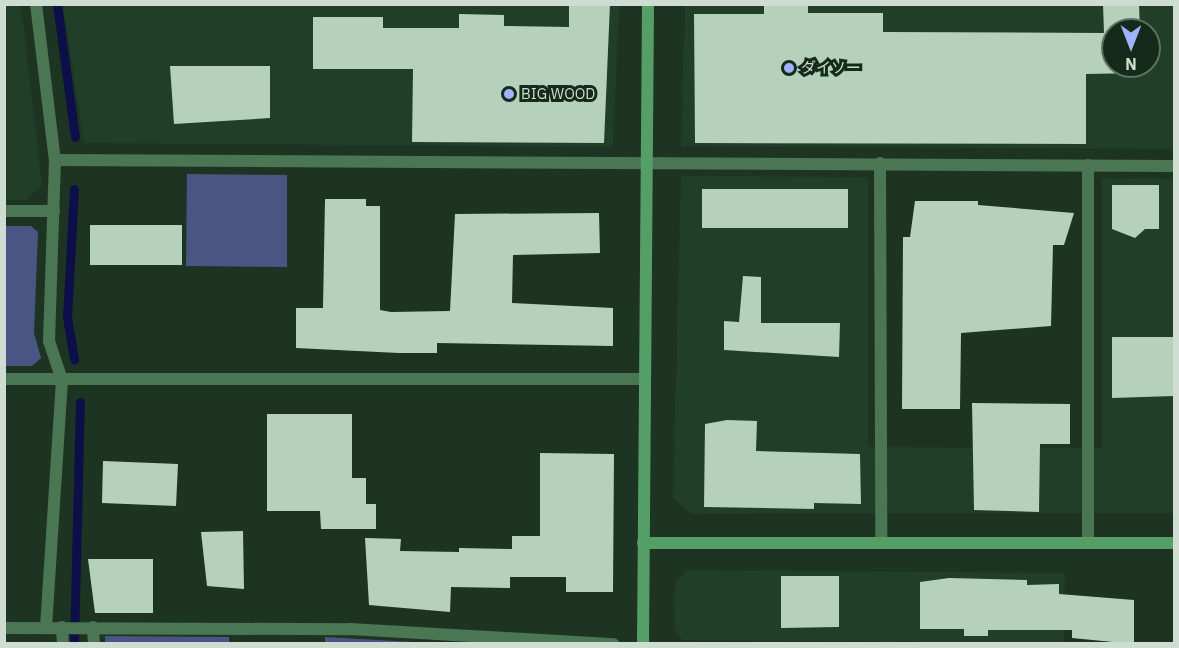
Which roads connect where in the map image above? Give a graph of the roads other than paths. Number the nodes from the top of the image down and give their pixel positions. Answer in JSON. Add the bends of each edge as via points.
{"nodes":[{"id":1,"x":36,"y":4,"type":"edge"},
{"id":2,"x":648,"y":4,"type":"edge"},
{"id":3,"x":55,"y":160,"type":"junction"},
{"id":4,"x":646,"y":161,"type":"junction"},
{"id":5,"x":880,"y":163,"type":"junction"},
{"id":6,"x":1088,"y":165,"type":"junction"},
{"id":7,"x":1174,"y":166,"type":"edge"},
{"id":8,"x":4,"y":211,"type":"edge"},
{"id":9,"x":54,"y":211,"type":"junction"},
{"id":10,"x":4,"y":379,"type":"edge"},
{"id":11,"x":642,"y":379,"type":"junction"},
{"id":12,"x":62,"y":380,"type":"junction"},
{"id":13,"x":643,"y":543,"type":"junction"},
{"id":14,"x":880,"y":543,"type":"junction"},
{"id":15,"x":1088,"y":543,"type":"junction"},
{"id":16,"x":1174,"y":543,"type":"edge"},
{"id":17,"x":46,"y":627,"type":"junction"},
{"id":18,"x":62,"y":627,"type":"junction"},
{"id":19,"x":93,"y":627,"type":"junction"},
{"id":20,"x":4,"y":628,"type":"edge"},
{"id":21,"x":554,"y":641,"type":"edge"},
{"id":22,"x":63,"y":644,"type":"edge"},
{"id":23,"x":94,"y":644,"type":"edge"},
{"id":24,"x":614,"y":644,"type":"edge"},
{"id":25,"x":643,"y":644,"type":"edge"}],
"edges":[{"from":1,"to":3,"type":"street"},
{"from":2,"to":4,"type":"street"},
{"from":3,"to":4,"type":"street"},
{"from":3,"to":9,"type":"street"},
{"from":4,"to":5,"type":"street"},
{"from":4,"to":11,"type":"street"},
{"from":5,"to":6,"type":"street"},
{"from":5,"to":14,"type":"street"},
{"from":6,"to":7,"type":"street"},
{"from":6,"to":15,"type":"street"},
{"from":8,"to":9,"type":"street"},
{"from":9,"to":12,"type":"street","via":[[49,341]]},
{"from":10,"to":12,"type":"street"},
{"from":11,"to":12,"type":"street"},
{"from":11,"to":13,"type":"street"},
{"from":12,"to":17,"type":"street"},
{"from":13,"to":14,"type":"street"},
{"from":13,"to":25,"type":"street"},
{"from":14,"to":15,"type":"street"},
{"from":15,"to":16,"type":"street"},
{"from":17,"to":18,"type":"street"},
{"from":17,"to":20,"type":"street"},
{"from":18,"to":19,"type":"street"},
{"from":18,"to":22,"type":"street"},
{"from":19,"to":21,"type":"street","via":[[350,629]]},
{"from":19,"to":23,"type":"street"},
{"from":21,"to":24,"type":"street"}]}
